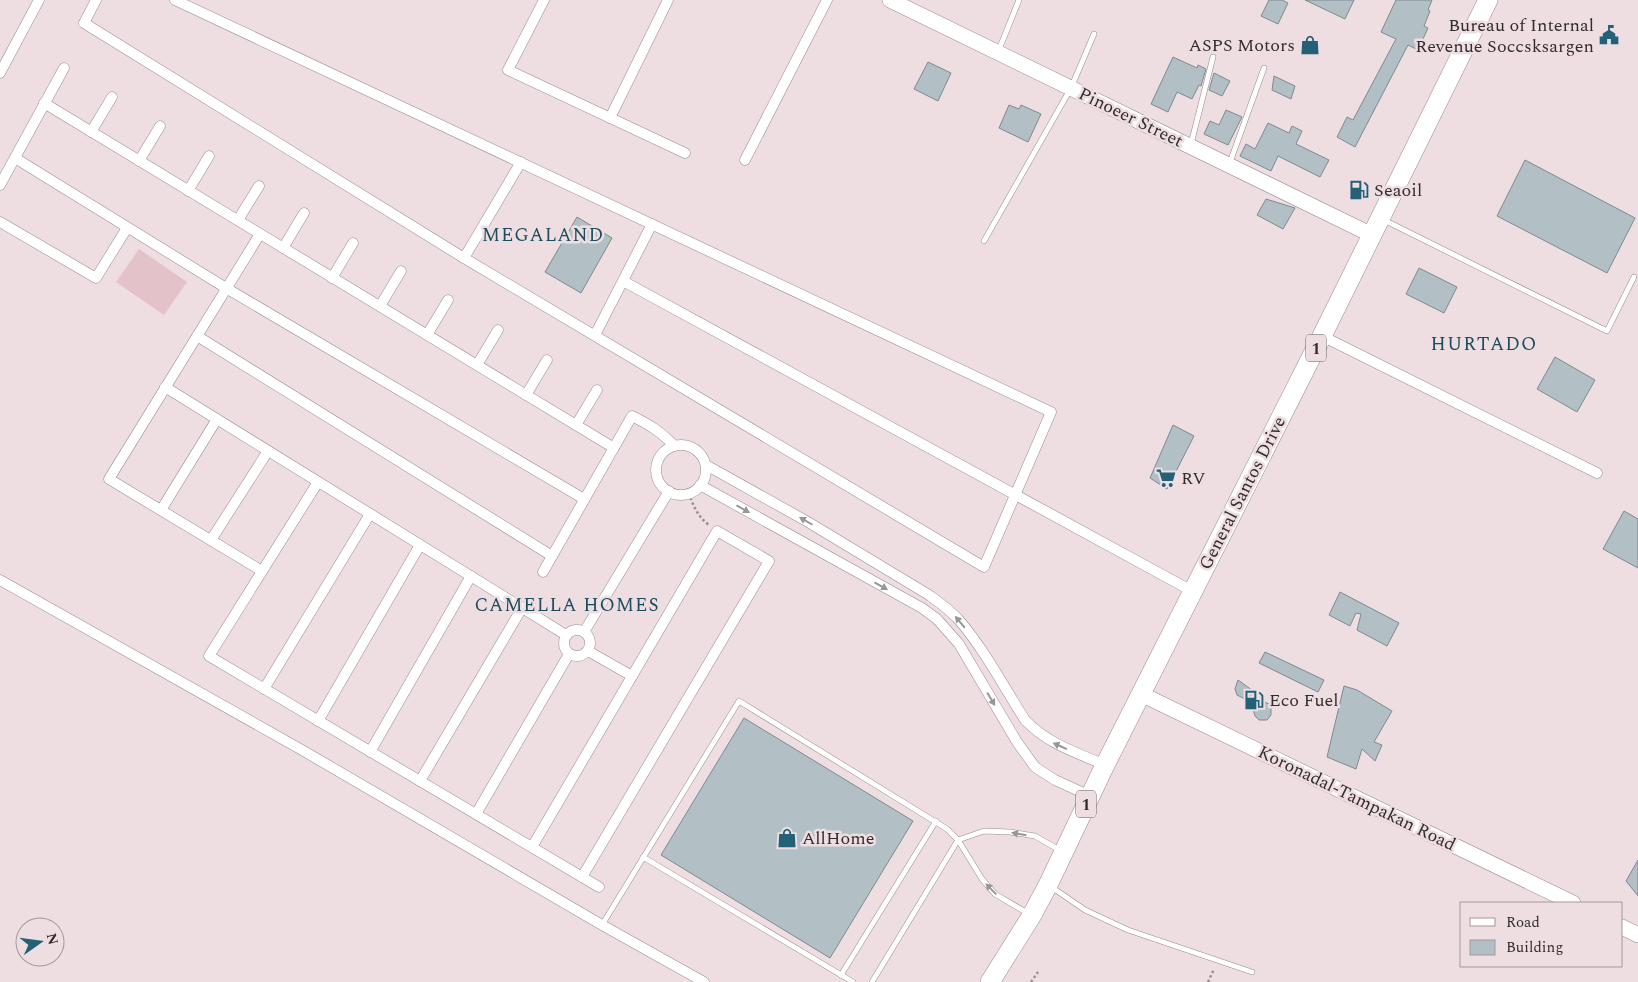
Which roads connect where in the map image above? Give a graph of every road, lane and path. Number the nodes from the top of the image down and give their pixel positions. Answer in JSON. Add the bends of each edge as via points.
{"nodes":[{"id":1,"x":39,"y":0,"type":"edge"},
{"id":2,"x":96,"y":0,"type":"edge"},
{"id":3,"x":175,"y":0,"type":"edge"},
{"id":4,"x":544,"y":0,"type":"edge"},
{"id":5,"x":668,"y":0,"type":"edge"},
{"id":6,"x":827,"y":0,"type":"edge"},
{"id":7,"x":890,"y":0,"type":"edge"},
{"id":8,"x":1018,"y":0,"type":"edge"},
{"id":9,"x":1488,"y":0,"type":"edge"},
{"id":10,"x":1094,"y":34,"type":"dead end"},
{"id":11,"x":997,"y":52,"type":"junction"},
{"id":12,"x":1213,"y":58,"type":"dead end"},
{"id":13,"x":64,"y":68,"type":"dead end"},
{"id":14,"x":1264,"y":68,"type":"dead end"},
{"id":15,"x":0,"y":73,"type":"edge"},
{"id":16,"x":1071,"y":88,"type":"junction"},
{"id":17,"x":112,"y":97,"type":"dead end"},
{"id":18,"x":44,"y":103,"type":"junction"},
{"id":19,"x":610,"y":118,"type":"junction"},
{"id":20,"x":160,"y":126,"type":"dead end"},
{"id":21,"x":91,"y":132,"type":"junction"},
{"id":22,"x":1190,"y":146,"type":"junction"},
{"id":23,"x":685,"y":153,"type":"dead end"},
{"id":24,"x":210,"y":156,"type":"dead end"},
{"id":25,"x":15,"y":158,"type":"junction"},
{"id":26,"x":745,"y":160,"type":"dead end"},
{"id":27,"x":139,"y":161,"type":"junction"},
{"id":28,"x":521,"y":162,"type":"junction"},
{"id":29,"x":1229,"y":165,"type":"junction"},
{"id":30,"x":0,"y":185,"type":"edge"},
{"id":31,"x":259,"y":186,"type":"dead end"},
{"id":32,"x":188,"y":190,"type":"junction"},
{"id":33,"x":304,"y":213,"type":"dead end"},
{"id":34,"x":238,"y":220,"type":"junction"},
{"id":35,"x":0,"y":222,"type":"edge"},
{"id":36,"x":652,"y":224,"type":"junction"},
{"id":37,"x":1376,"y":226,"type":"junction"},
{"id":38,"x":127,"y":228,"type":"junction"},
{"id":39,"x":260,"y":234,"type":"junction"},
{"id":40,"x":984,"y":241,"type":"dead end"},
{"id":41,"x":353,"y":243,"type":"dead end"},
{"id":42,"x":283,"y":248,"type":"junction"},
{"id":43,"x":464,"y":258,"type":"junction"},
{"id":44,"x":401,"y":272,"type":"dead end"},
{"id":45,"x":1634,"y":277,"type":"dead end"},
{"id":46,"x":332,"y":278,"type":"junction"},
{"id":47,"x":623,"y":281,"type":"junction"},
{"id":48,"x":226,"y":288,"type":"junction"},
{"id":49,"x":448,"y":300,"type":"dead end"},
{"id":50,"x":380,"y":306,"type":"junction"},
{"id":51,"x":498,"y":330,"type":"dead end"},
{"id":52,"x":427,"y":335,"type":"junction"},
{"id":53,"x":595,"y":335,"type":"junction"},
{"id":54,"x":197,"y":336,"type":"junction"},
{"id":55,"x":1322,"y":336,"type":"junction"},
{"id":56,"x":547,"y":360,"type":"dead end"},
{"id":57,"x":477,"y":365,"type":"junction"},
{"id":58,"x":165,"y":387,"type":"junction"},
{"id":59,"x":597,"y":390,"type":"dead end"},
{"id":60,"x":526,"y":394,"type":"junction"},
{"id":61,"x":217,"y":419,"type":"junction"},
{"id":62,"x":576,"y":425,"type":"junction"},
{"id":63,"x":674,"y":446,"type":"junction"},
{"id":64,"x":614,"y":448,"type":"junction"},
{"id":65,"x":268,"y":451,"type":"junction"},
{"id":66,"x":706,"y":466,"type":"junction"},
{"id":67,"x":1597,"y":473,"type":"dead end"},
{"id":68,"x":318,"y":482,"type":"junction"},
{"id":69,"x":700,"y":485,"type":"junction"},
{"id":70,"x":669,"y":491,"type":"junction"},
{"id":71,"x":689,"y":493,"type":"junction"},
{"id":72,"x":1015,"y":495,"type":"junction"},
{"id":73,"x":584,"y":499,"type":"junction"},
{"id":74,"x":161,"y":510,"type":"junction"},
{"id":75,"x":370,"y":514,"type":"junction"},
{"id":76,"x":717,"y":530,"type":"junction"},
{"id":77,"x":211,"y":540,"type":"junction"},
{"id":78,"x":420,"y":545,"type":"junction"},
{"id":79,"x":552,"y":556,"type":"junction"},
{"id":80,"x":262,"y":571,"type":"junction"},
{"id":81,"x":543,"y":572,"type":"dead end"},
{"id":82,"x":471,"y":576,"type":"junction"},
{"id":83,"x":0,"y":580,"type":"edge"},
{"id":84,"x":1192,"y":591,"type":"junction"},
{"id":85,"x":522,"y":608,"type":"junction"},
{"id":86,"x":584,"y":632,"type":"junction"},
{"id":87,"x":566,"y":636,"type":"junction"},
{"id":88,"x":588,"y":651,"type":"junction"},
{"id":89,"x":570,"y":654,"type":"junction"},
{"id":90,"x":632,"y":676,"type":"junction"},
{"id":91,"x":264,"y":689,"type":"junction"},
{"id":92,"x":1140,"y":694,"type":"junction"},
{"id":93,"x":318,"y":721,"type":"junction"},
{"id":94,"x":370,"y":752,"type":"junction"},
{"id":95,"x":1105,"y":765,"type":"junction"},
{"id":96,"x":420,"y":781,"type":"junction"},
{"id":97,"x":1090,"y":796,"type":"junction"},
{"id":98,"x":476,"y":814,"type":"junction"},
{"id":99,"x":936,"y":821,"type":"junction"},
{"id":100,"x":958,"y":840,"type":"junction"},
{"id":101,"x":532,"y":847,"type":"junction"},
{"id":102,"x":1063,"y":852,"type":"junction"},
{"id":103,"x":643,"y":857,"type":"junction"},
{"id":104,"x":582,"y":877,"type":"junction"},
{"id":105,"x":1048,"y":885,"type":"junction"},
{"id":106,"x":599,"y":887,"type":"dead end"},
{"id":107,"x":1571,"y":902,"type":"edge"},
{"id":108,"x":1032,"y":915,"type":"junction"},
{"id":109,"x":602,"y":925,"type":"junction"},
{"id":110,"x":1623,"y":928,"type":"edge"},
{"id":111,"x":1638,"y":935,"type":"edge"},
{"id":112,"x":1218,"y":960,"type":"junction"},
{"id":113,"x":1038,"y":972,"type":"dead end"},
{"id":114,"x":1252,"y":972,"type":"dead end"},
{"id":115,"x":841,"y":975,"type":"junction"},
{"id":116,"x":704,"y":982,"type":"edge"},
{"id":117,"x":853,"y":982,"type":"edge"},
{"id":118,"x":872,"y":982,"type":"edge"},
{"id":119,"x":990,"y":982,"type":"edge"},
{"id":120,"x":1031,"y":982,"type":"edge"},
{"id":121,"x":1208,"y":982,"type":"edge"}],
"edges":[{"from":1,"to":15,"type":"street"},
{"from":2,"to":43,"type":"street","via":[[84,24]]},
{"from":3,"to":28,"type":"street"},
{"from":4,"to":19,"type":"street","via":[[508,70]]},
{"from":5,"to":19,"type":"street"},
{"from":6,"to":26,"type":"street"},
{"from":7,"to":11,"type":"main road","name":"Pinoeer Street"},
{"from":8,"to":11,"type":"lane"},
{"from":9,"to":37,"type":"highway","name":"General Santos Drive","number":"1"},
{"from":10,"to":16,"type":"lane"},
{"from":11,"to":16,"type":"main road","name":"Pinoeer Street"},
{"from":12,"to":22,"type":"lane"},
{"from":13,"to":18,"type":"street"},
{"from":14,"to":29,"type":"lane"},
{"from":16,"to":22,"type":"main road","name":"Pinoeer Street"},
{"from":16,"to":40,"type":"lane"},
{"from":17,"to":21,"type":"street"},
{"from":18,"to":21,"type":"street"},
{"from":18,"to":25,"type":"street"},
{"from":19,"to":23,"type":"street"},
{"from":20,"to":27,"type":"street"},
{"from":21,"to":27,"type":"street"},
{"from":22,"to":29,"type":"main road","name":"Pinoeer Street"},
{"from":24,"to":32,"type":"street"},
{"from":25,"to":30,"type":"street"},
{"from":25,"to":38,"type":"street"},
{"from":27,"to":32,"type":"street"},
{"from":28,"to":36,"type":"street"},
{"from":28,"to":43,"type":"street"},
{"from":29,"to":37,"type":"main road","name":"Pinoeer Street"},
{"from":31,"to":34,"type":"street"},
{"from":32,"to":34,"type":"street"},
{"from":33,"to":42,"type":"street"},
{"from":34,"to":39,"type":"street"},
{"from":35,"to":38,"type":"street","via":[[96,278]]},
{"from":36,"to":47,"type":"street"},
{"from":36,"to":72,"type":"street","via":[[1051,412]]},
{"from":37,"to":45,"type":"lane","via":[[1607,331]]},
{"from":37,"to":55,"type":"highway","name":"General Santos Drive","number":"1"},
{"from":38,"to":48,"type":"street"},
{"from":39,"to":42,"type":"street"},
{"from":39,"to":48,"type":"street"},
{"from":41,"to":46,"type":"street"},
{"from":42,"to":46,"type":"street"},
{"from":43,"to":53,"type":"street"},
{"from":44,"to":50,"type":"street"},
{"from":46,"to":50,"type":"street"},
{"from":47,"to":53,"type":"street"},
{"from":47,"to":72,"type":"street"},
{"from":48,"to":54,"type":"street"},
{"from":48,"to":73,"type":"street"},
{"from":49,"to":52,"type":"street"},
{"from":50,"to":52,"type":"street"},
{"from":51,"to":57,"type":"street"},
{"from":52,"to":57,"type":"street"},
{"from":53,"to":72,"type":"street","via":[[984,567]]},
{"from":54,"to":58,"type":"street"},
{"from":54,"to":79,"type":"street"},
{"from":55,"to":67,"type":"street"},
{"from":55,"to":84,"type":"highway","name":"General Santos Drive","number":"1"},
{"from":56,"to":60,"type":"street"},
{"from":57,"to":60,"type":"street"},
{"from":58,"to":61,"type":"street"},
{"from":58,"to":74,"type":"street","via":[[109,479]]},
{"from":59,"to":62,"type":"street"},
{"from":60,"to":62,"type":"street"},
{"from":61,"to":65,"type":"street"},
{"from":61,"to":74,"type":"street"},
{"from":62,"to":64,"type":"street"},
{"from":63,"to":64,"type":"street","via":[[657,429],[632,416]]},
{"from":63,"to":66,"type":"street","via":[[694,449],[700,453]]},
{"from":63,"to":70,"type":"street","via":[[662,454],[657,467],[659,481]]},
{"from":64,"to":73,"type":"street"},
{"from":65,"to":68,"type":"street"},
{"from":65,"to":77,"type":"street"},
{"from":66,"to":69,"type":"street"},
{"from":95,"to":66,"type":"street","one_way":true,"via":[[1047,740],[1035,731],[1024,720],[959,620],[929,595],[808,522]]},
{"from":68,"to":75,"type":"street"},
{"from":68,"to":80,"type":"street"},
{"from":69,"to":71,"type":"street"},
{"from":69,"to":97,"type":"street","one_way":true,"via":[[937,619],[959,644],[1035,767]]},
{"from":70,"to":71,"type":"street"},
{"from":70,"to":86,"type":"street"},
{"from":71,"to":76,"type":"path","via":[[698,514]]},
{"from":72,"to":84,"type":"street"},
{"from":73,"to":79,"type":"street"},
{"from":74,"to":77,"type":"street"},
{"from":75,"to":78,"type":"street"},
{"from":75,"to":91,"type":"street"},
{"from":76,"to":90,"type":"street"},
{"from":76,"to":104,"type":"street","via":[[769,561]]},
{"from":77,"to":80,"type":"street"},
{"from":78,"to":82,"type":"street"},
{"from":78,"to":93,"type":"street"},
{"from":79,"to":81,"type":"street"},
{"from":80,"to":91,"type":"street","via":[[209,656]]},
{"from":82,"to":85,"type":"street"},
{"from":82,"to":94,"type":"street"},
{"from":83,"to":109,"type":"street","via":[[302,750]]},
{"from":84,"to":92,"type":"highway","name":"General Santos Drive","number":"1"},
{"from":85,"to":87,"type":"street"},
{"from":85,"to":96,"type":"street"},
{"from":86,"to":87,"type":"street","via":[[574,630]]},
{"from":86,"to":88,"type":"street","via":[[590,640]]},
{"from":87,"to":89,"type":"street","via":[[564,646]]},
{"from":88,"to":89,"type":"street","via":[[580,656]]},
{"from":88,"to":90,"type":"street"},
{"from":89,"to":98,"type":"street"},
{"from":90,"to":101,"type":"street"},
{"from":91,"to":93,"type":"street"},
{"from":92,"to":95,"type":"highway","name":"General Santos Drive","number":"1"},
{"from":92,"to":107,"type":"main road","name":"Koronadal-Tampakan Road"},
{"from":93,"to":94,"type":"street"},
{"from":94,"to":96,"type":"street"},
{"from":95,"to":97,"type":"highway","name":"General Santos Drive","number":"1"},
{"from":96,"to":98,"type":"street"},
{"from":97,"to":102,"type":"highway","name":"General Santos Drive","number":"1"},
{"from":98,"to":101,"type":"street"},
{"from":99,"to":100,"type":"lane"},
{"from":99,"to":103,"type":"lane","via":[[739,702]]},
{"from":99,"to":115,"type":"lane"},
{"from":102,"to":100,"type":"lane","one_way":true,"via":[[1035,836],[1010,832],[984,831]]},
{"from":108,"to":100,"type":"lane","one_way":true,"via":[[995,894]]},
{"from":100,"to":118,"type":"lane"},
{"from":101,"to":104,"type":"street"},
{"from":102,"to":105,"type":"highway","name":"General Santos Drive","number":"1"},
{"from":103,"to":109,"type":"lane"},
{"from":103,"to":115,"type":"lane"},
{"from":104,"to":106,"type":"street"},
{"from":105,"to":108,"type":"highway","name":"General Santos Drive","number":"1"},
{"from":105,"to":112,"type":"lane","via":[[1085,910],[1120,926]]},
{"from":108,"to":119,"type":"highway","name":"General Santos Drive","number":"1"},
{"from":109,"to":116,"type":"street"},
{"from":110,"to":111,"type":"main road"},
{"from":112,"to":114,"type":"lane"},
{"from":112,"to":121,"type":"path"},
{"from":113,"to":120,"type":"path"},
{"from":115,"to":117,"type":"lane"}]}
